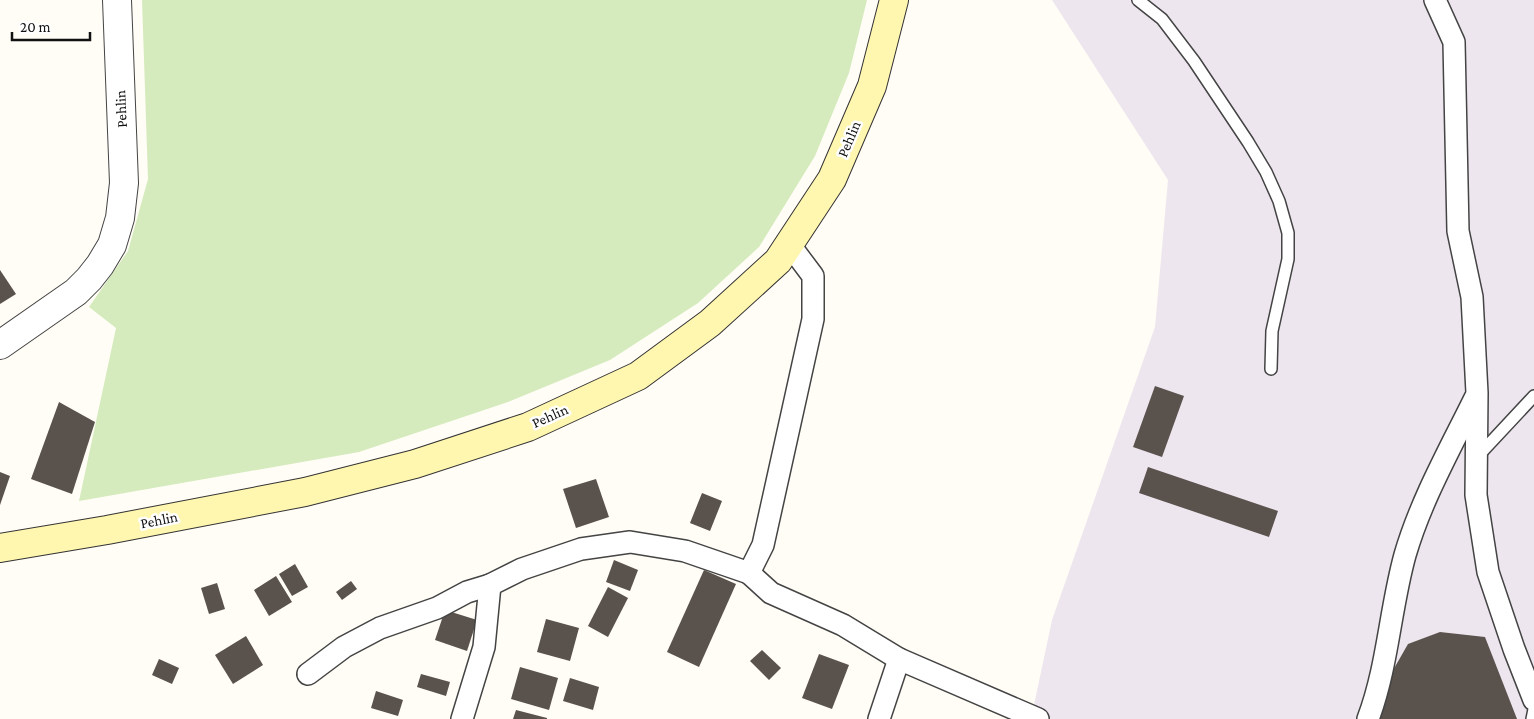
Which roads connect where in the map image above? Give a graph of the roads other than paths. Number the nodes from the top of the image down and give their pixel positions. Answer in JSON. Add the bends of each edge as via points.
{"nodes":[{"id":1,"x":117,"y":0,"type":"edge"},
{"id":2,"x":894,"y":0,"type":"edge"},
{"id":3,"x":1138,"y":0,"type":"edge"},
{"id":4,"x":1435,"y":0,"type":"edge"},
{"id":5,"x":789,"y":244,"type":"junction"},
{"id":6,"x":0,"y":345,"type":"edge"},
{"id":7,"x":1271,"y":369,"type":"dead end"},
{"id":8,"x":1477,"y":393,"type":"junction"},
{"id":9,"x":1534,"y":396,"type":"edge"},
{"id":10,"x":1477,"y":457,"type":"junction"},
{"id":11,"x":0,"y":548,"type":"edge"},
{"id":12,"x":749,"y":574,"type":"junction"},
{"id":13,"x":490,"y":585,"type":"junction"},
{"id":14,"x":899,"y":659,"type":"junction"},
{"id":15,"x":308,"y":674,"type":"dead end"},
{"id":16,"x":1534,"y":700,"type":"edge"},
{"id":17,"x":1534,"y":709,"type":"edge"},
{"id":18,"x":462,"y":719,"type":"edge"},
{"id":19,"x":879,"y":719,"type":"edge"},
{"id":20,"x":1038,"y":719,"type":"edge"},
{"id":21,"x":1368,"y":719,"type":"edge"},
{"id":22,"x":1532,"y":719,"type":"edge"}],
"edges":[{"from":1,"to":6,"type":"street","name":"Pehlin","via":[[124,183],[120,218],[112,245],[95,272],[76,292]]},
{"from":2,"to":5,"type":"main road","name":"Pehlin","via":[[872,86],[832,179]]},
{"from":3,"to":7,"type":"lane","via":[[1162,19],[1194,61],[1248,142],[1279,201],[1288,233],[1288,259],[1272,331]]},
{"from":4,"to":8,"type":"street","via":[[1454,42],[1458,231],[1472,297]]},
{"from":5,"to":11,"type":"main road","name":"Pehlin","via":[[778,261],[710,323],[638,376],[528,427],[415,464],[305,492]]},
{"from":5,"to":12,"type":"street","via":[[813,276],[814,319],[763,545]]},
{"from":8,"to":10,"type":"street"},
{"from":8,"to":21,"type":"street","via":[[1424,504],[1405,554],[1380,685]]},
{"from":9,"to":10,"type":"lane"},
{"from":10,"to":16,"type":"street","via":[[1476,495],[1488,572]]},
{"from":12,"to":13,"type":"street","via":[[685,551],[630,542],[581,549],[522,569]]},
{"from":12,"to":14,"type":"street","via":[[771,593],[843,625]]},
{"from":13,"to":15,"type":"street","via":[[380,628],[344,647]]},
{"from":13,"to":18,"type":"street","via":[[484,647]]},
{"from":14,"to":19,"type":"street"},
{"from":14,"to":20,"type":"street"},
{"from":17,"to":22,"type":"lane"}]}
